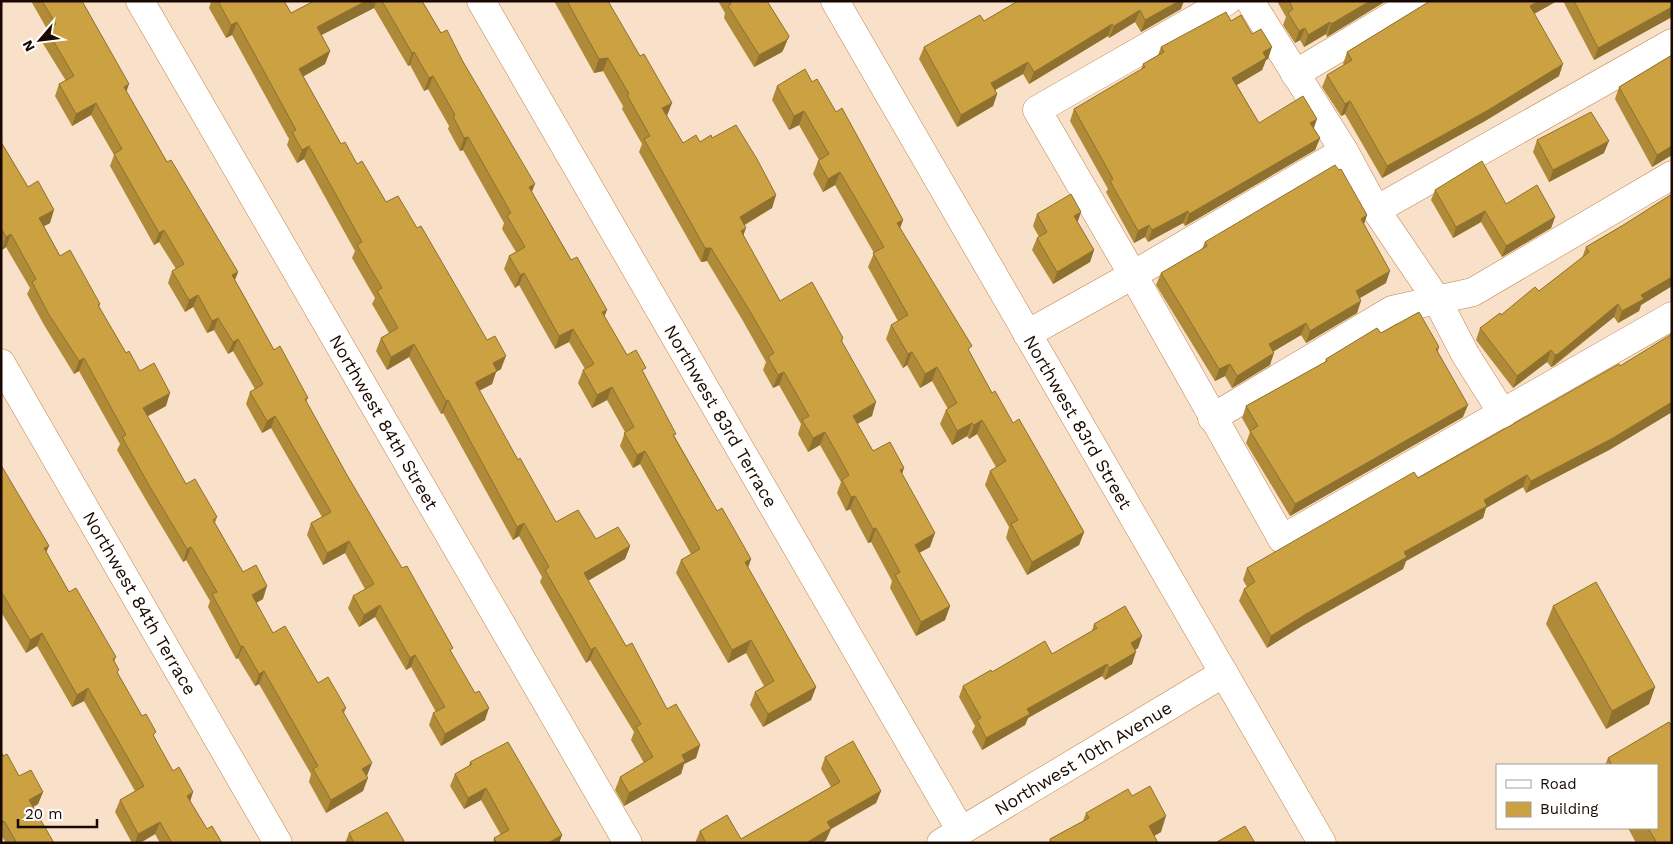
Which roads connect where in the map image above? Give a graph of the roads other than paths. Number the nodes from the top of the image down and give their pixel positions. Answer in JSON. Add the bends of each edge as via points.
{"nodes":[{"id":1,"x":140,"y":1,"type":"edge"},
{"id":2,"x":481,"y":1,"type":"edge"},
{"id":3,"x":835,"y":1,"type":"edge"},
{"id":4,"x":1227,"y":1,"type":"edge"},
{"id":5,"x":1250,"y":1,"type":"edge"},
{"id":6,"x":1417,"y":1,"type":"edge"},
{"id":7,"x":1672,"y":43,"type":"edge"},
{"id":8,"x":1295,"y":74,"type":"junction"},
{"id":9,"x":1344,"y":151,"type":"junction"},
{"id":10,"x":1672,"y":175,"type":"edge"},
{"id":11,"x":1376,"y":210,"type":"junction"},
{"id":12,"x":1134,"y":274,"type":"junction"},
{"id":13,"x":1437,"y":300,"type":"junction"},
{"id":14,"x":1672,"y":316,"type":"edge"},
{"id":15,"x":1027,"y":334,"type":"junction"},
{"id":16,"x":1,"y":363,"type":"edge"},
{"id":17,"x":1503,"y":414,"type":"junction"},
{"id":18,"x":1212,"y":418,"type":"junction"},
{"id":19,"x":1224,"y":673,"type":"junction"},
{"id":20,"x":951,"y":837,"type":"edge"},
{"id":21,"x":278,"y":843,"type":"edge"},
{"id":22,"x":628,"y":843,"type":"edge"},
{"id":23,"x":1322,"y":843,"type":"edge"}],
"edges":[{"from":1,"to":22,"type":"street","name":"Northwest 84th Street"},
{"from":2,"to":20,"type":"street","name":"Northwest 83rd Terrace"},
{"from":3,"to":15,"type":"street","name":"Northwest 83rd Street"},
{"from":4,"to":12,"type":"street","via":[[1037,110]]},
{"from":5,"to":8,"type":"street"},
{"from":6,"to":8,"type":"street"},
{"from":7,"to":11,"type":"street"},
{"from":8,"to":9,"type":"street"},
{"from":9,"to":11,"type":"street"},
{"from":9,"to":12,"type":"street"},
{"from":10,"to":13,"type":"street","via":[[1473,292]]},
{"from":11,"to":13,"type":"street"},
{"from":12,"to":15,"type":"street"},
{"from":12,"to":18,"type":"street"},
{"from":13,"to":17,"type":"street","via":[[1465,354]]},
{"from":13,"to":18,"type":"street","via":[[1392,310]]},
{"from":14,"to":17,"type":"street"},
{"from":15,"to":19,"type":"street","name":"Northwest 83rd Street"},
{"from":16,"to":21,"type":"street","name":"Northwest 84th Terrace"},
{"from":17,"to":18,"type":"street","via":[[1282,539]]},
{"from":19,"to":20,"type":"street","name":"Northwest 10th Avenue"},
{"from":19,"to":23,"type":"street","name":"Northwest 83rd Street"}]}
